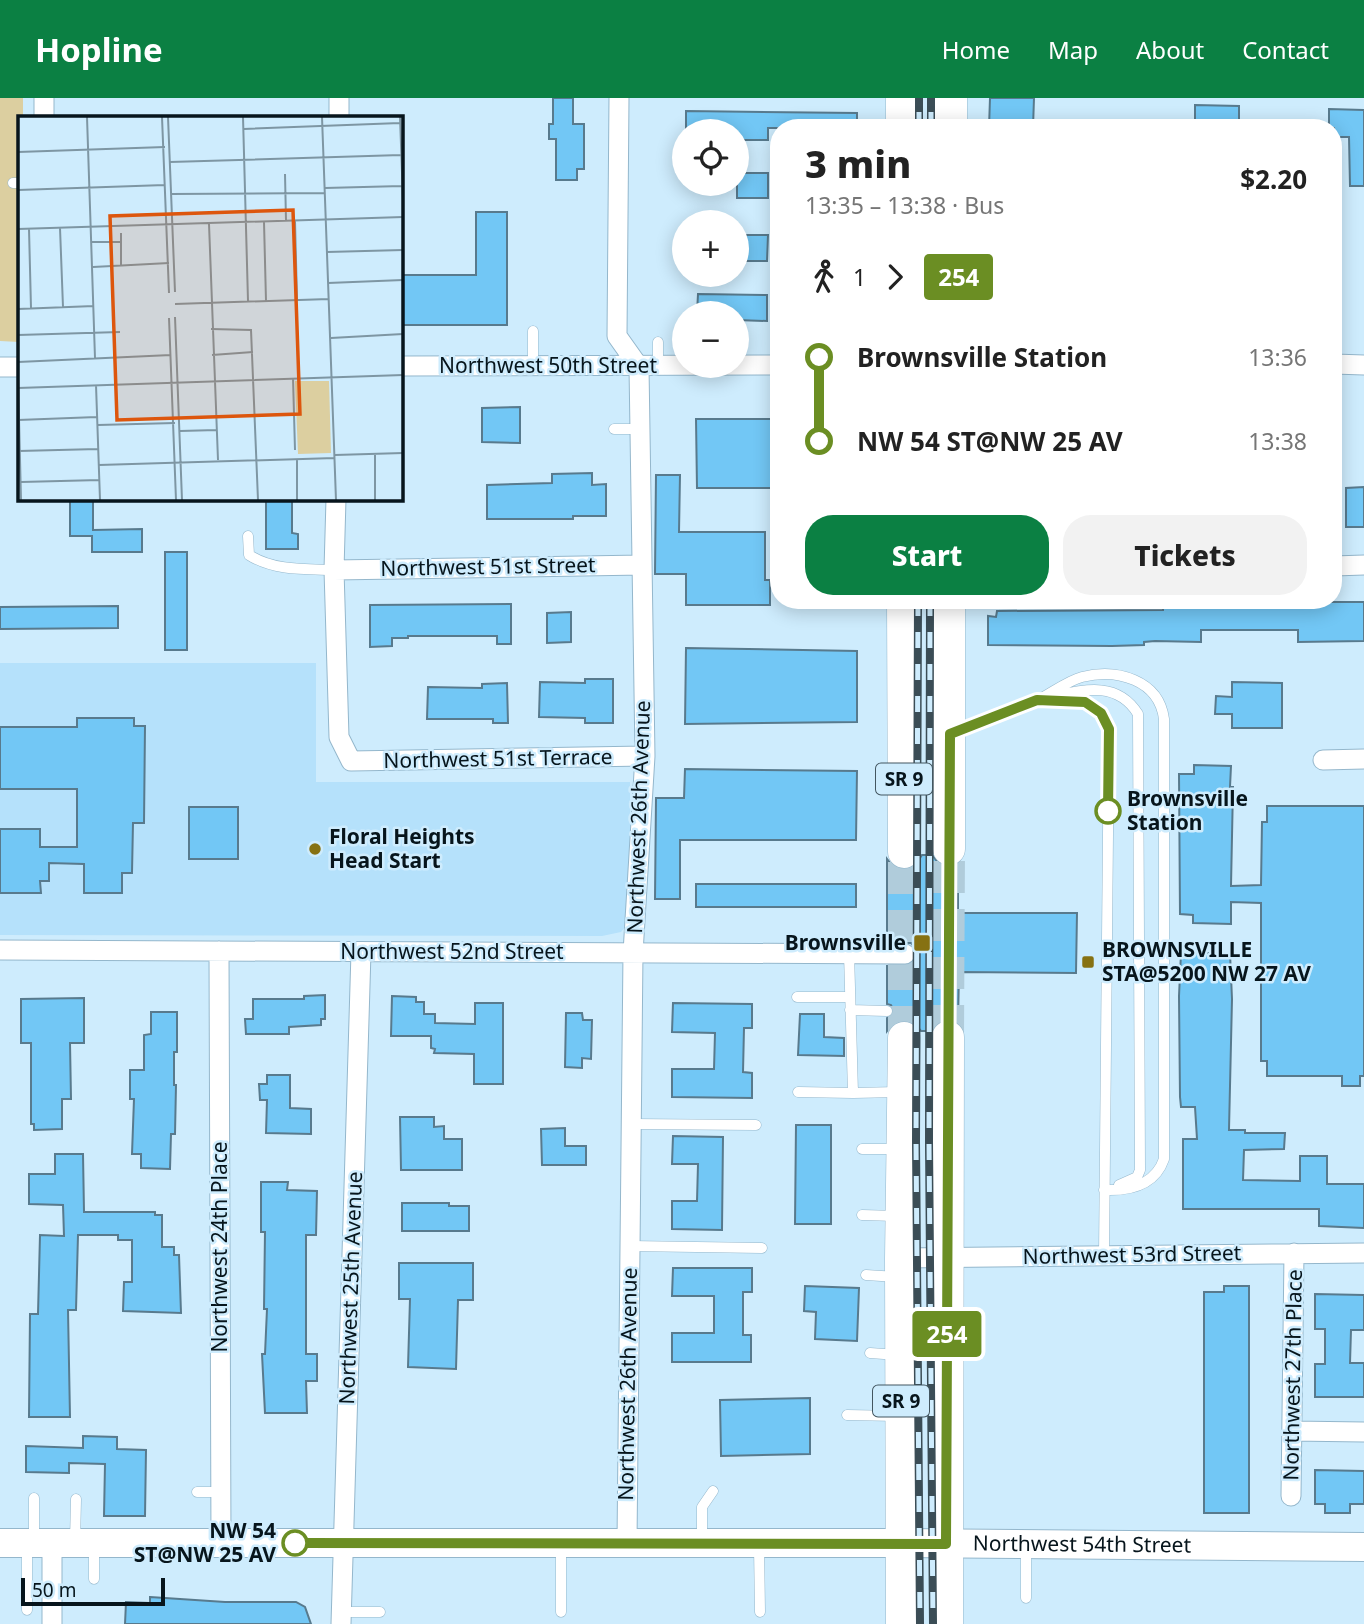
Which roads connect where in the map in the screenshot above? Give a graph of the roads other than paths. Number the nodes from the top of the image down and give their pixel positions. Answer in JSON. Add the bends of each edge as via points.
{"nodes":[{"id":1,"x":44,"y":98,"type":"edge"},
{"id":2,"x":339,"y":98,"type":"edge"},
{"id":3,"x":620,"y":98,"type":"edge"},
{"id":4,"x":902,"y":98,"type":"edge"},
{"id":5,"x":951,"y":98,"type":"edge"},
{"id":6,"x":44,"y":116,"type":"edge"},
{"id":7,"x":339,"y":116,"type":"edge"},
{"id":8,"x":902,"y":119,"type":"edge"},
{"id":9,"x":951,"y":119,"type":"edge"},
{"id":10,"x":533,"y":331,"type":"dead end"},
{"id":11,"x":658,"y":342,"type":"dead end"},
{"id":12,"x":770,"y":365,"type":"edge"},
{"id":13,"x":1342,"y":365,"type":"edge"},
{"id":14,"x":1364,"y":365,"type":"edge"},
{"id":15,"x":402,"y":366,"type":"edge"},
{"id":16,"x":533,"y":366,"type":"junction"},
{"id":17,"x":0,"y":367,"type":"edge"},
{"id":18,"x":18,"y":367,"type":"edge"},
{"id":19,"x":649,"y":367,"type":"junction"},
{"id":20,"x":614,"y":429,"type":"dead end"},
{"id":21,"x":640,"y":429,"type":"junction"},
{"id":22,"x":336,"y":500,"type":"edge"},
{"id":23,"x":248,"y":536,"type":"dead end"},
{"id":24,"x":642,"y":565,"type":"junction"},
{"id":25,"x":1364,"y":565,"type":"edge"},
{"id":26,"x":1342,"y":566,"type":"edge"},
{"id":27,"x":334,"y":570,"type":"junction"},
{"id":28,"x":903,"y":609,"type":"edge"},
{"id":29,"x":949,"y":609,"type":"edge"},
{"id":30,"x":1037,"y":700,"type":"junction"},
{"id":31,"x":904,"y":706,"type":"junction"},
{"id":32,"x":950,"y":734,"type":"junction"},
{"id":33,"x":645,"y":756,"type":"junction"},
{"id":34,"x":1364,"y":759,"type":"edge"},
{"id":35,"x":1323,"y":760,"type":"dead end"},
{"id":36,"x":949,"y":849,"type":"tunnel mouth"},
{"id":37,"x":904,"y":852,"type":"tunnel mouth"},
{"id":38,"x":0,"y":950,"type":"edge"},
{"id":39,"x":219,"y":951,"type":"junction"},
{"id":40,"x":361,"y":952,"type":"junction"},
{"id":41,"x":633,"y":953,"type":"junction"},
{"id":42,"x":849,"y":953,"type":"junction"},
{"id":43,"x":905,"y":954,"type":"dead end"},
{"id":44,"x":797,"y":997,"type":"dead end"},
{"id":45,"x":849,"y":997,"type":"junction"},
{"id":46,"x":850,"y":1010,"type":"junction"},
{"id":47,"x":887,"y":1011,"type":"dead end"},
{"id":48,"x":948,"y":1037,"type":"tunnel mouth"},
{"id":49,"x":904,"y":1038,"type":"tunnel mouth"},
{"id":50,"x":798,"y":1092,"type":"dead end"},
{"id":51,"x":903,"y":1092,"type":"junction"},
{"id":52,"x":853,"y":1093,"type":"junction"},
{"id":53,"x":631,"y":1124,"type":"junction"},
{"id":54,"x":756,"y":1125,"type":"dead end"},
{"id":55,"x":862,"y":1149,"type":"dead end"},
{"id":56,"x":902,"y":1149,"type":"junction"},
{"id":57,"x":1104,"y":1190,"type":"junction"},
{"id":58,"x":862,"y":1215,"type":"dead end"},
{"id":59,"x":901,"y":1216,"type":"junction"},
{"id":60,"x":630,"y":1246,"type":"junction"},
{"id":61,"x":762,"y":1248,"type":"dead end"},
{"id":62,"x":1294,"y":1253,"type":"junction"},
{"id":63,"x":1364,"y":1253,"type":"edge"},
{"id":64,"x":1104,"y":1256,"type":"junction"},
{"id":65,"x":947,"y":1258,"type":"junction"},
{"id":66,"x":901,"y":1268,"type":"junction"},
{"id":67,"x":866,"y":1275,"type":"dead end"},
{"id":68,"x":847,"y":1415,"type":"dead end"},
{"id":69,"x":901,"y":1416,"type":"junction"},
{"id":70,"x":1292,"y":1431,"type":"junction"},
{"id":71,"x":1364,"y":1432,"type":"edge"},
{"id":72,"x":713,"y":1490,"type":"dead end"},
{"id":73,"x":197,"y":1492,"type":"dead end"},
{"id":74,"x":220,"y":1492,"type":"junction"},
{"id":75,"x":1291,"y":1496,"type":"dead end"},
{"id":76,"x":34,"y":1498,"type":"dead end"},
{"id":77,"x":76,"y":1499,"type":"dead end"},
{"id":78,"x":47,"y":1543,"type":"edge"},
{"id":79,"x":221,"y":1543,"type":"junction"},
{"id":80,"x":344,"y":1543,"type":"junction"},
{"id":81,"x":561,"y":1543,"type":"junction"},
{"id":82,"x":627,"y":1543,"type":"junction"},
{"id":83,"x":702,"y":1543,"type":"junction"},
{"id":84,"x":759,"y":1543,"type":"junction"},
{"id":85,"x":901,"y":1543,"type":"junction"},
{"id":86,"x":946,"y":1544,"type":"junction"},
{"id":87,"x":1026,"y":1544,"type":"junction"},
{"id":88,"x":1364,"y":1547,"type":"edge"},
{"id":89,"x":94,"y":1579,"type":"dead end"},
{"id":90,"x":1026,"y":1598,"type":"dead end"},
{"id":91,"x":27,"y":1610,"type":"dead end"},
{"id":92,"x":380,"y":1612,"type":"dead end"},
{"id":93,"x":561,"y":1612,"type":"dead end"},
{"id":94,"x":760,"y":1612,"type":"dead end"},
{"id":95,"x":341,"y":1618,"type":"edge"},
{"id":96,"x":52,"y":1624,"type":"edge"},
{"id":97,"x":902,"y":1624,"type":"edge"},
{"id":98,"x":947,"y":1624,"type":"edge"}],
"edges":[{"from":1,"to":6,"type":"street"},
{"from":2,"to":7,"type":"street"},
{"from":3,"to":19,"type":"street","via":[[617,335]]},
{"from":4,"to":8,"type":"main road"},
{"from":5,"to":9,"type":"main road"},
{"from":10,"to":16,"type":"lane"},
{"from":11,"to":19,"type":"lane"},
{"from":12,"to":19,"type":"street","name":"Northwest 50th Street"},
{"from":13,"to":14,"type":"street"},
{"from":15,"to":16,"type":"street","name":"Northwest 50th Street"},
{"from":16,"to":19,"type":"street","name":"Northwest 50th Street"},
{"from":17,"to":18,"type":"street"},
{"from":19,"to":21,"type":"street","name":"Northwest 26th Avenue"},
{"from":20,"to":21,"type":"lane"},
{"from":21,"to":24,"type":"street","name":"Northwest 26th Avenue"},
{"from":22,"to":27,"type":"street"},
{"from":23,"to":27,"type":"lane","via":[[249,555],[262,564]]},
{"from":24,"to":27,"type":"street","name":"Northwest 51st Street"},
{"from":24,"to":33,"type":"street","name":"Northwest 26th Avenue"},
{"from":25,"to":26,"type":"street"},
{"from":27,"to":33,"type":"street","name":"Northwest 51st Terrace","via":[[339,737],[351,761]]},
{"from":28,"to":31,"type":"main road","number":"SR 9"},
{"from":29,"to":32,"type":"main road","number":"SR 9"},
{"from":30,"to":32,"type":"lane"},
{"from":30,"to":57,"type":"lane","via":[[1085,702],[1101,713],[1109,729]]},
{"from":30,"to":57,"type":"lane","via":[[1102,690],[1122,697],[1138,714],[1140,1170],[1129,1182]]},
{"from":30,"to":57,"type":"lane","via":[[1082,677],[1127,677],[1146,685],[1156,696],[1164,719],[1164,1159],[1160,1170],[1138,1186]]},
{"from":31,"to":32,"type":"main road","via":[[917,733]]},
{"from":31,"to":37,"type":"main road","number":"SR 9"},
{"from":32,"to":36,"type":"main road","number":"SR 9"},
{"from":33,"to":41,"type":"street","name":"Northwest 26th Avenue"},
{"from":34,"to":35,"type":"street"},
{"from":38,"to":39,"type":"street","name":"Northwest 52nd Street"},
{"from":39,"to":40,"type":"street","name":"Northwest 52nd Street"},
{"from":39,"to":74,"type":"street","name":"Northwest 24th Place"},
{"from":40,"to":41,"type":"street","name":"Northwest 52nd Street"},
{"from":40,"to":80,"type":"street","name":"Northwest 25th Avenue"},
{"from":41,"to":42,"type":"street","name":"Northwest 52nd Street"},
{"from":41,"to":53,"type":"street","name":"Northwest 26th Avenue"},
{"from":42,"to":43,"type":"street","name":"Northwest 52nd Street"},
{"from":42,"to":45,"type":"lane"},
{"from":44,"to":45,"type":"lane"},
{"from":45,"to":46,"type":"lane"},
{"from":46,"to":47,"type":"lane"},
{"from":46,"to":52,"type":"lane"},
{"from":48,"to":65,"type":"main road","number":"SR 9"},
{"from":49,"to":51,"type":"main road","number":"SR 9"},
{"from":50,"to":52,"type":"lane"},
{"from":51,"to":52,"type":"lane"},
{"from":51,"to":56,"type":"main road","number":"SR 9"},
{"from":53,"to":54,"type":"lane"},
{"from":53,"to":60,"type":"street","name":"Northwest 26th Avenue"},
{"from":55,"to":56,"type":"lane"},
{"from":56,"to":59,"type":"main road","number":"SR 9"},
{"from":57,"to":64,"type":"lane"},
{"from":58,"to":59,"type":"lane"},
{"from":59,"to":66,"type":"main road","number":"SR 9"},
{"from":60,"to":61,"type":"lane"},
{"from":60,"to":82,"type":"street","name":"Northwest 26th Avenue"},
{"from":62,"to":63,"type":"street","name":"Northwest 53rd Street"},
{"from":62,"to":64,"type":"street","name":"Northwest 53rd Street"},
{"from":62,"to":70,"type":"street","name":"Northwest 27th Place"},
{"from":64,"to":65,"type":"street","name":"Northwest 53rd Street"},
{"from":65,"to":66,"type":"street","name":"Northwest 53rd Street"},
{"from":65,"to":86,"type":"main road","number":"SR 9"},
{"from":66,"to":67,"type":"lane"},
{"from":66,"to":69,"type":"main road","number":"SR 9","via":[[886,1354]]},
{"from":68,"to":69,"type":"lane"},
{"from":69,"to":85,"type":"main road","number":"SR 9"},
{"from":70,"to":71,"type":"street"},
{"from":70,"to":75,"type":"street","name":"Northwest 27th Place"},
{"from":72,"to":83,"type":"lane","via":[[702,1507]]},
{"from":73,"to":74,"type":"lane"},
{"from":74,"to":79,"type":"street","name":"Northwest 24th Place"},
{"from":76,"to":78,"type":"lane"},
{"from":77,"to":78,"type":"lane"},
{"from":78,"to":79,"type":"main road","name":"Northwest 54th Street"},
{"from":78,"to":89,"type":"lane"},
{"from":78,"to":91,"type":"lane"},
{"from":78,"to":96,"type":"street"},
{"from":79,"to":80,"type":"main road","name":"Northwest 54th Street"},
{"from":80,"to":81,"type":"main road","name":"Northwest 54th Street"},
{"from":80,"to":95,"type":"street","name":"Northwest 25th Avenue"},
{"from":81,"to":82,"type":"main road","name":"Northwest 54th Street"},
{"from":81,"to":93,"type":"lane"},
{"from":82,"to":83,"type":"main road","name":"Northwest 54th Street"},
{"from":83,"to":84,"type":"main road","name":"Northwest 54th Street"},
{"from":84,"to":85,"type":"main road","name":"Northwest 54th Street"},
{"from":84,"to":94,"type":"lane"},
{"from":85,"to":86,"type":"main road","name":"Northwest 54th Street"},
{"from":85,"to":97,"type":"main road","number":"SR 9"},
{"from":86,"to":87,"type":"main road","name":"Northwest 54th Street"},
{"from":86,"to":98,"type":"main road","number":"SR 9"},
{"from":87,"to":88,"type":"main road","name":"Northwest 54th Street"},
{"from":87,"to":90,"type":"lane"},
{"from":92,"to":95,"type":"lane"}]}
